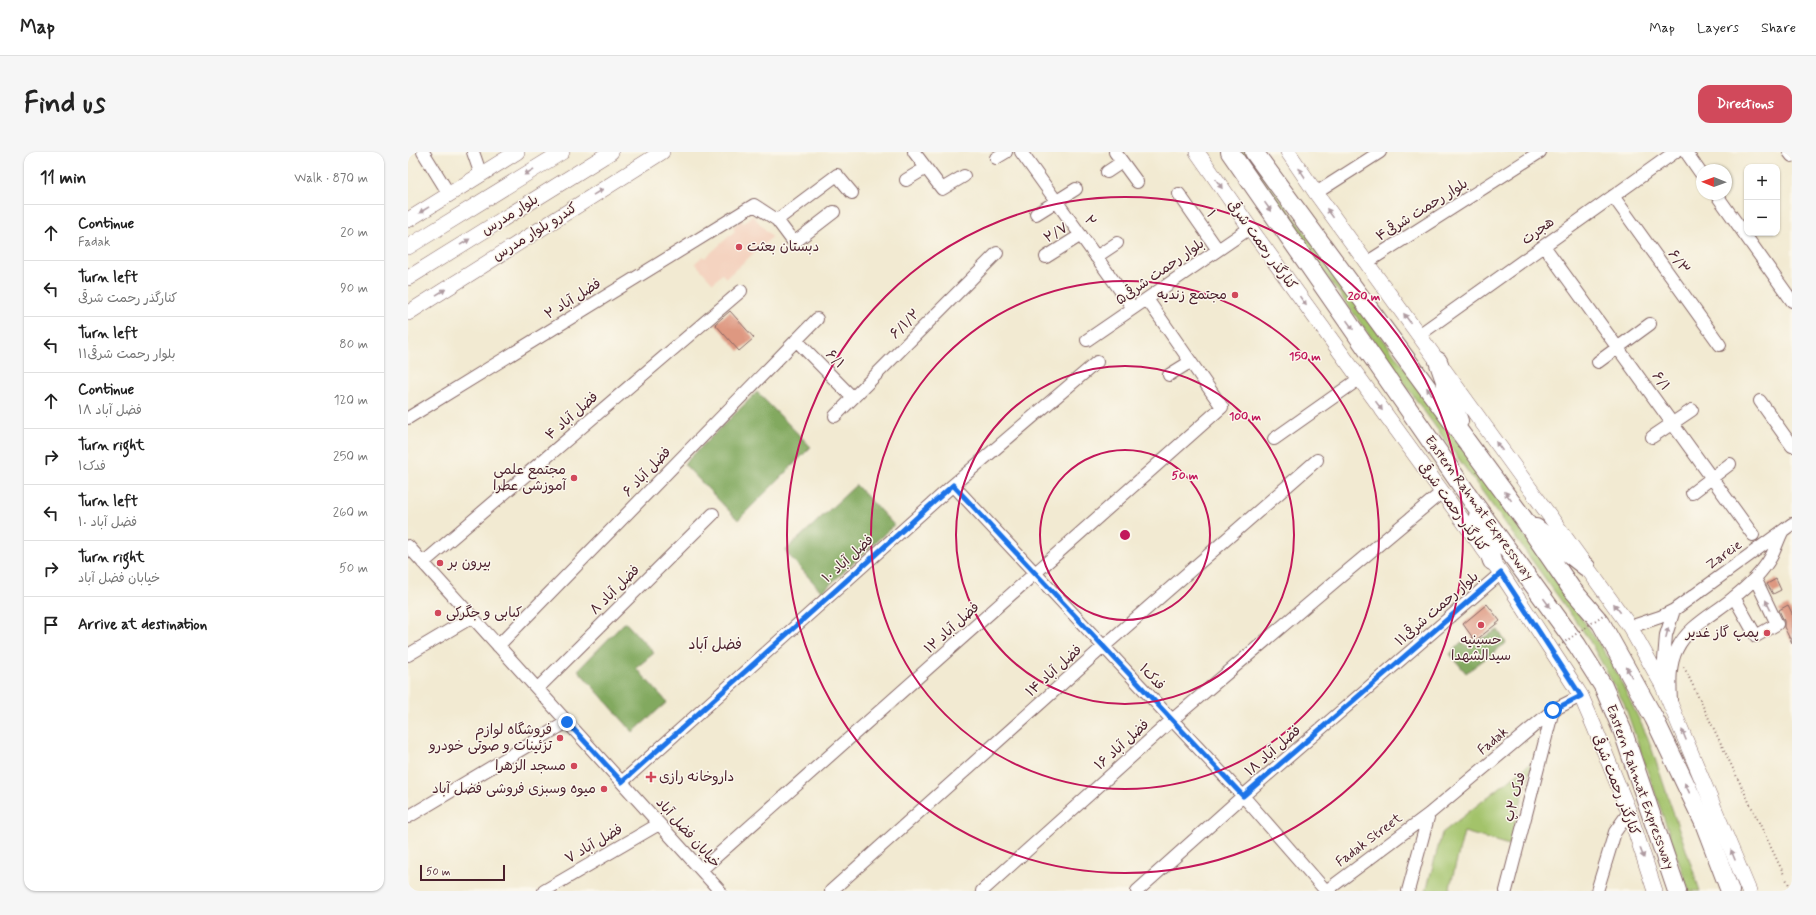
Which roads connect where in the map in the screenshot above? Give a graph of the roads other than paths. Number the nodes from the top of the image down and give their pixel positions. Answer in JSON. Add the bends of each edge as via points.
{"nodes":[{"id":1,"x":423,"y":152,"type":"edge"},
{"id":2,"x":473,"y":152,"type":"edge"},
{"id":3,"x":517,"y":152,"type":"edge"},
{"id":4,"x":562,"y":152,"type":"edge"},
{"id":5,"x":611,"y":152,"type":"edge"},
{"id":6,"x":662,"y":152,"type":"edge"},
{"id":7,"x":914,"y":152,"type":"edge"},
{"id":8,"x":1021,"y":152,"type":"edge"},
{"id":9,"x":1197,"y":152,"type":"edge"},
{"id":10,"x":1230,"y":152,"type":"edge"},
{"id":11,"x":1254,"y":152,"type":"edge"},
{"id":12,"x":1288,"y":152,"type":"edge"},
{"id":13,"x":1380,"y":152,"type":"edge"},
{"id":14,"x":1540,"y":152,"type":"edge"},
{"id":15,"x":1675,"y":152,"type":"edge"},
{"id":16,"x":1686,"y":152,"type":"edge"},
{"id":17,"x":1789,"y":152,"type":"edge"},
{"id":18,"x":1792,"y":156,"type":"edge"},
{"id":19,"x":1119,"y":157,"type":"edge"},
{"id":20,"x":1696,"y":166,"type":"edge"},
{"id":21,"x":926,"y":168,"type":"junction"},
{"id":22,"x":1107,"y":172,"type":"dead end"},
{"id":23,"x":481,"y":175,"type":"junction"},
{"id":24,"x":964,"y":176,"type":"dead end"},
{"id":25,"x":906,"y":180,"type":"dead end"},
{"id":26,"x":1137,"y":182,"type":"dead end"},
{"id":27,"x":1076,"y":189,"type":"dead end"},
{"id":28,"x":852,"y":193,"type":"dead end"},
{"id":29,"x":1316,"y":193,"type":"junction"},
{"id":30,"x":449,"y":194,"type":"junction"},
{"id":31,"x":1179,"y":194,"type":"dead end"},
{"id":32,"x":1613,"y":196,"type":"junction"},
{"id":33,"x":1720,"y":200,"type":"edge"},
{"id":34,"x":1057,"y":202,"type":"junction"},
{"id":35,"x":834,"y":212,"type":"dead end"},
{"id":36,"x":1036,"y":214,"type":"dead end"},
{"id":37,"x":408,"y":220,"type":"edge"},
{"id":38,"x":777,"y":220,"type":"junction"},
{"id":39,"x":1250,"y":228,"type":"junction"},
{"id":40,"x":1082,"y":236,"type":"junction"},
{"id":41,"x":410,"y":243,"type":"edge"},
{"id":42,"x":1117,"y":243,"type":"dead end"},
{"id":43,"x":1544,"y":246,"type":"junction"},
{"id":44,"x":1218,"y":250,"type":"junction"},
{"id":45,"x":997,"y":253,"type":"dead end"},
{"id":46,"x":1046,"y":256,"type":"dead end"},
{"id":47,"x":1096,"y":257,"type":"junction"},
{"id":48,"x":1366,"y":263,"type":"junction"},
{"id":49,"x":408,"y":278,"type":"edge"},
{"id":50,"x":741,"y":291,"type":"dead end"},
{"id":51,"x":1147,"y":299,"type":"junction"},
{"id":52,"x":1792,"y":301,"type":"edge"},
{"id":53,"x":1133,"y":308,"type":"junction"},
{"id":54,"x":408,"y":313,"type":"edge"},
{"id":55,"x":817,"y":319,"type":"dead end"},
{"id":56,"x":1650,"y":324,"type":"dead end"},
{"id":57,"x":1419,"y":335,"type":"junction"},
{"id":58,"x":796,"y":340,"type":"junction"},
{"id":59,"x":1087,"y":340,"type":"dead end"},
{"id":60,"x":1720,"y":345,"type":"dead end"},
{"id":61,"x":1618,"y":347,"type":"junction"},
{"id":62,"x":1438,"y":361,"type":"junction"},
{"id":63,"x":1097,"y":362,"type":"dead end"},
{"id":64,"x":1190,"y":362,"type":"junction"},
{"id":65,"x":1598,"y":362,"type":"dead end"},
{"id":66,"x":1169,"y":375,"type":"dead end"},
{"id":67,"x":1360,"y":379,"type":"junction"},
{"id":68,"x":853,"y":398,"type":"junction"},
{"id":69,"x":1760,"y":401,"type":"dead end"},
{"id":70,"x":1692,"y":410,"type":"dead end"},
{"id":71,"x":835,"y":416,"type":"dead end"},
{"id":72,"x":408,"y":418,"type":"edge"},
{"id":73,"x":1673,"y":423,"type":"junction"},
{"id":74,"x":1652,"y":437,"type":"dead end"},
{"id":75,"x":1274,"y":438,"type":"dead end"},
{"id":76,"x":1465,"y":439,"type":"junction"},
{"id":77,"x":1792,"y":446,"type":"edge"},
{"id":78,"x":1317,"y":460,"type":"dead end"},
{"id":79,"x":1730,"y":464,"type":"dead end"},
{"id":80,"x":1712,"y":478,"type":"junction"},
{"id":81,"x":953,"y":485,"type":"junction"},
{"id":82,"x":1442,"y":492,"type":"junction"},
{"id":83,"x":1692,"y":492,"type":"dead end"},
{"id":84,"x":1473,"y":502,"type":"junction"},
{"id":85,"x":713,"y":514,"type":"dead end"},
{"id":86,"x":1524,"y":518,"type":"junction"},
{"id":87,"x":1792,"y":524,"type":"edge"},
{"id":88,"x":1782,"y":532,"type":"junction"},
{"id":89,"x":1753,"y":536,"type":"dead end"},
{"id":90,"x":408,"y":546,"type":"edge"},
{"id":91,"x":424,"y":563,"type":"junction"},
{"id":92,"x":1497,"y":567,"type":"junction"},
{"id":93,"x":1586,"y":567,"type":"junction"},
{"id":94,"x":1036,"y":573,"type":"junction"},
{"id":95,"x":1755,"y":578,"type":"junction"},
{"id":96,"x":1734,"y":597,"type":"junction"},
{"id":97,"x":1674,"y":610,"type":"junction"},
{"id":98,"x":472,"y":617,"type":"junction"},
{"id":99,"x":1630,"y":627,"type":"junction"},
{"id":100,"x":498,"y":646,"type":"junction"},
{"id":101,"x":1103,"y":647,"type":"junction"},
{"id":102,"x":408,"y":655,"type":"edge"},
{"id":103,"x":1393,"y":667,"type":"joint"},
{"id":104,"x":1662,"y":684,"type":"junction"},
{"id":105,"x":538,"y":688,"type":"junction"},
{"id":106,"x":1581,"y":696,"type":"junction"},
{"id":107,"x":1670,"y":703,"type":"junction"},
{"id":108,"x":1553,"y":710,"type":"junction"},
{"id":109,"x":1172,"y":720,"type":"junction"},
{"id":110,"x":567,"y":722,"type":"junction"},
{"id":111,"x":622,"y":782,"type":"junction"},
{"id":112,"x":1243,"y":796,"type":"junction"},
{"id":113,"x":1629,"y":812,"type":"junction"},
{"id":114,"x":1429,"y":814,"type":"junction"},
{"id":115,"x":408,"y":817,"type":"edge"},
{"id":116,"x":659,"y":824,"type":"junction"},
{"id":117,"x":1707,"y":830,"type":"junction"},
{"id":118,"x":1667,"y":860,"type":"junction"},
{"id":119,"x":701,"y":870,"type":"junction"},
{"id":120,"x":1740,"y":872,"type":"junction"},
{"id":121,"x":544,"y":891,"type":"edge"},
{"id":122,"x":720,"y":891,"type":"edge"},
{"id":123,"x":831,"y":891,"type":"edge"},
{"id":124,"x":982,"y":891,"type":"edge"},
{"id":125,"x":1137,"y":891,"type":"edge"},
{"id":126,"x":1326,"y":891,"type":"edge"},
{"id":127,"x":1408,"y":891,"type":"edge"},
{"id":128,"x":1506,"y":891,"type":"edge"},
{"id":129,"x":1597,"y":891,"type":"edge"},
{"id":130,"x":1655,"y":891,"type":"edge"},
{"id":131,"x":1677,"y":891,"type":"edge"},
{"id":132,"x":1685,"y":891,"type":"edge"},
{"id":133,"x":1715,"y":891,"type":"edge"},
{"id":134,"x":1730,"y":891,"type":"edge"},
{"id":135,"x":1749,"y":891,"type":"edge"},
{"id":136,"x":1756,"y":891,"type":"edge"}],
"edges":[{"from":1,"to":30,"type":"street"},
{"from":2,"to":23,"type":"street"},
{"from":3,"to":23,"type":"main road"},
{"from":4,"to":41,"type":"main road","name":"بلوار مدرس","one_way":true},
{"from":49,"to":5,"type":"main road","name":"بلوار مدرس","one_way":true},
{"from":54,"to":6,"type":"main road","name":"کندرو بلوار مدرس","one_way":true},
{"from":7,"to":21,"type":"street"},
{"from":8,"to":34,"type":"street","name":"۲"},
{"from":9,"to":39,"type":"main road","name":"کنارگذر رحمت شرقی","one_way":true},
{"from":10,"to":84,"type":"highway","name":"Eastern Rahmat Expressway","one_way":true},
{"from":76,"to":11,"type":"highway","name":"Eastern Rahmat Expressway","one_way":true},
{"from":29,"to":12,"type":"main road","one_way":true},
{"from":13,"to":29,"type":"street"},
{"from":14,"to":48,"type":"street","name":"بلوار رحمت شرقی۴"},
{"from":15,"to":32,"type":"street","name":"هجرت"},
{"from":16,"to":20,"type":"street"},
{"from":17,"to":18,"type":"street"},
{"from":19,"to":22,"type":"street"},
{"from":19,"to":26,"type":"street"},
{"from":21,"to":24,"type":"street","via":[[942,189]]},
{"from":21,"to":25,"type":"street"},
{"from":23,"to":30,"type":"main road"},
{"from":27,"to":34,"type":"street"},
{"from":28,"to":38,"type":"street","via":[[837,175]]},
{"from":48,"to":29,"type":"main road","one_way":true},
{"from":30,"to":37,"type":"main road","one_way":true},
{"from":31,"to":44,"type":"street","name":"۱"},
{"from":32,"to":43,"type":"street","name":"هجرت"},
{"from":32,"to":60,"type":"street","name":"۶/۳"},
{"from":33,"to":52,"type":"street"},
{"from":34,"to":36,"type":"street"},
{"from":34,"to":40,"type":"street","name":"۲"},
{"from":35,"to":38,"type":"street","via":[[795,242]]},
{"from":38,"to":72,"type":"street","name":"فضل آباد ۲","via":[[754,205]]},
{"from":39,"to":44,"type":"street","name":"۵بلوار رحمت شرقی"},
{"from":39,"to":67,"type":"main road","name":"کنارگذر رحمت شرقی","one_way":true},
{"from":40,"to":46,"type":"street","name":"۲/۷"},
{"from":40,"to":47,"type":"street","name":"۲"},
{"from":42,"to":47,"type":"street"},
{"from":43,"to":57,"type":"street","name":"هجرت"},
{"from":43,"to":61,"type":"street","name":"۶/۱"},
{"from":44,"to":51,"type":"street","name":"۵بلوار رحمت شرقی"},
{"from":45,"to":68,"type":"street","name":"۶/۱/۲"},
{"from":47,"to":53,"type":"street","name":"۲"},
{"from":57,"to":48,"type":"main road","one_way":true},
{"from":50,"to":91,"type":"street","name":"فضل آباد ۴"},
{"from":51,"to":53,"type":"street","name":"۵بلوار رحمت شرقی"},
{"from":51,"to":64,"type":"street"},
{"from":53,"to":59,"type":"street","name":"۵بلوار رحمت شرقی"},
{"from":55,"to":58,"type":"street","name":"فضل آباد ۶"},
{"from":56,"to":61,"type":"street"},
{"from":57,"to":62,"type":"main road"},
{"from":58,"to":68,"type":"street","name":"۶/۱"},
{"from":58,"to":100,"type":"street","name":"فضل آباد ۶"},
{"from":61,"to":65,"type":"street"},
{"from":61,"to":73,"type":"street","name":"۶/۱"},
{"from":62,"to":76,"type":"highway"},
{"from":93,"to":62,"type":"main road","one_way":true},
{"from":63,"to":81,"type":"street","name":"فضل آباد ۱۰"},
{"from":64,"to":66,"type":"street"},
{"from":64,"to":94,"type":"street","name":"فضل آباد ۱۲","via":[[1222,408]]},
{"from":67,"to":75,"type":"street"},
{"from":67,"to":82,"type":"main road","name":"کنارگذر رحمت شرقی","one_way":true},
{"from":68,"to":71,"type":"street","name":"۶/۱/۲"},
{"from":69,"to":77,"type":"street"},
{"from":70,"to":73,"type":"street"},
{"from":73,"to":74,"type":"street"},
{"from":73,"to":80,"type":"street","name":"۶/۱"},
{"from":86,"to":76,"type":"highway","name":"Eastern Rahmat Expressway","one_way":true},
{"from":78,"to":101,"type":"street","name":"فضل آباد ۱۴"},
{"from":79,"to":80,"type":"street"},
{"from":80,"to":83,"type":"street"},
{"from":80,"to":89,"type":"street","name":"۶/۱"},
{"from":81,"to":94,"type":"street","name":"فدک۱"},
{"from":81,"to":111,"type":"street","name":"فضل آباد ۱۰"},
{"from":82,"to":92,"type":"main road","name":"کنارگذر رحمت شرقی"},
{"from":82,"to":109,"type":"street","name":"فضل آباد ۱۶"},
{"from":84,"to":92,"type":"highway"},
{"from":84,"to":118,"type":"highway","name":"Eastern Rahmat Expressway","one_way":true,"via":[[1572,638],[1603,686],[1623,732]]},
{"from":85,"to":105,"type":"street","name":"فضل آباد ۸"},
{"from":86,"to":93,"type":"highway"},
{"from":117,"to":86,"type":"highway","name":"Eastern Rahmat Expressway","one_way":true,"via":[[1654,718],[1601,623],[1571,588]]},
{"from":87,"to":88,"type":"street","name":"Zareie"},
{"from":88,"to":95,"type":"street","via":[[1771,558]]},
{"from":88,"to":97,"type":"street","name":"Zareie"},
{"from":90,"to":91,"type":"street","name":"خیابان فضل آباد"},
{"from":91,"to":98,"type":"street","name":"خیابان فضل آباد"},
{"from":92,"to":103,"type":"street","name":"بلوار رحمت شرقی۱۱"},
{"from":92,"to":106,"type":"main road","name":"کنارگذر رحمت شرقی"},
{"from":99,"to":93,"type":"main road","one_way":true},
{"from":94,"to":101,"type":"street","name":"فدک۱"},
{"from":94,"to":119,"type":"street","name":"فضل آباد ۱۲"},
{"from":95,"to":96,"type":"street"},
{"from":96,"to":95,"type":"street","one_way":true,"via":[[1756,636],[1777,624]]},
{"from":96,"to":107,"type":"street","via":[[1685,636],[1676,650],[1671,670]]},
{"from":97,"to":99,"type":"street","name":"Zareie"},
{"from":104,"to":97,"type":"street","one_way":true,"via":[[1666,635]]},
{"from":98,"to":100,"type":"street","name":"خیابان فضل آباد"},
{"from":98,"to":102,"type":"street"},
{"from":99,"to":104,"type":"main road"},
{"from":100,"to":105,"type":"street","name":"خیابان فضل آباد"},
{"from":101,"to":109,"type":"street","name":"فدک۱"},
{"from":101,"to":123,"type":"street","name":"فضل آباد ۱۴"},
{"from":103,"to":112,"type":"street","name":"فضل آباد ۱۸"},
{"from":104,"to":107,"type":"main road"},
{"from":105,"to":110,"type":"street","name":"خیابان فضل آباد"},
{"from":106,"to":108,"type":"street","name":"Fadak"},
{"from":106,"to":113,"type":"main road","name":"کنارگذر رحمت شرقی"},
{"from":120,"to":107,"type":"main road","one_way":true},
{"from":108,"to":114,"type":"street","name":"Fadak"},
{"from":108,"to":128,"type":"street","name":"فدک ۲پ"},
{"from":109,"to":112,"type":"street","name":"فدک۱"},
{"from":109,"to":124,"type":"street","name":"فضل آباد ۱۶"},
{"from":110,"to":111,"type":"street","name":"خیابان فضل آباد"},
{"from":110,"to":115,"type":"street"},
{"from":111,"to":116,"type":"street","name":"خیابان فضل آباد"},
{"from":112,"to":125,"type":"street","name":"فضل آباد ۱۸"},
{"from":112,"to":126,"type":"street","name":"فدک۱"},
{"from":113,"to":129,"type":"street","via":[[1615,832]]},
{"from":113,"to":130,"type":"main road","name":"کنارگذر رحمت شرقی","one_way":true},
{"from":114,"to":126,"type":"street","name":"Fadak Street"},
{"from":114,"to":127,"type":"street"},
{"from":116,"to":119,"type":"street","name":"خیابان فضل آباد"},
{"from":116,"to":121,"type":"street","name":"فضل آباد ۷"},
{"from":117,"to":133,"type":"highway"},
{"from":117,"to":134,"type":"highway"},
{"from":118,"to":131,"type":"highway","name":"Eastern Rahmat Expressway"},
{"from":118,"to":132,"type":"highway"},
{"from":119,"to":122,"type":"street","name":"خیابان فضل آباد"},
{"from":120,"to":135,"type":"main road"},
{"from":120,"to":136,"type":"main road"}]}
